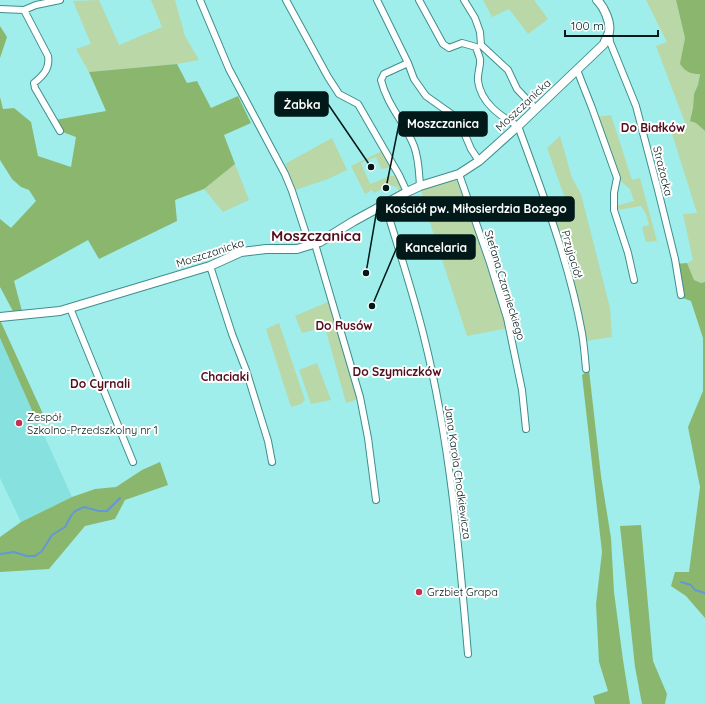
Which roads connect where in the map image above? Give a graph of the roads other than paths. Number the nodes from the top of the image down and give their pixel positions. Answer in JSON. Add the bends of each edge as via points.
{"nodes":[{"id":1,"x":60,"y":0,"type":"edge"},
{"id":2,"x":200,"y":0,"type":"edge"},
{"id":3,"x":286,"y":0,"type":"edge"},
{"id":4,"x":377,"y":0,"type":"edge"},
{"id":5,"x":419,"y":0,"type":"edge"},
{"id":6,"x":464,"y":0,"type":"edge"},
{"id":7,"x":597,"y":0,"type":"edge"},
{"id":8,"x":0,"y":8,"type":"edge"},
{"id":9,"x":24,"y":10,"type":"junction"},
{"id":10,"x":609,"y":32,"type":"junction"},
{"id":11,"x":479,"y":46,"type":"junction"},
{"id":12,"x":408,"y":62,"type":"junction"},
{"id":13,"x":577,"y":70,"type":"junction"},
{"id":14,"x":536,"y":109,"type":"junction"},
{"id":15,"x":518,"y":126,"type":"junction"},
{"id":16,"x":60,"y":131,"type":"dead end"},
{"id":17,"x":479,"y":161,"type":"junction"},
{"id":18,"x":458,"y":174,"type":"junction"},
{"id":19,"x":420,"y":186,"type":"junction"},
{"id":20,"x":407,"y":192,"type":"junction"},
{"id":21,"x":385,"y":204,"type":"junction"},
{"id":22,"x":312,"y":245,"type":"junction"},
{"id":23,"x":210,"y":266,"type":"junction"},
{"id":24,"x":634,"y":280,"type":"dead end"},
{"id":25,"x":681,"y":296,"type":"dead end"},
{"id":26,"x":70,"y":308,"type":"junction"},
{"id":27,"x":0,"y":317,"type":"edge"},
{"id":28,"x":586,"y":369,"type":"dead end"},
{"id":29,"x":526,"y":429,"type":"dead end"},
{"id":30,"x":133,"y":462,"type":"dead end"},
{"id":31,"x":272,"y":462,"type":"dead end"},
{"id":32,"x":376,"y":500,"type":"dead end"},
{"id":33,"x":468,"y":654,"type":"dead end"}],
"edges":[{"from":1,"to":9,"type":"street"},
{"from":2,"to":22,"type":"street","via":[[229,69],[285,174]]},
{"from":3,"to":20,"type":"street","via":[[328,77],[339,94],[358,104]]},
{"from":4,"to":12,"type":"street"},
{"from":5,"to":11,"type":"street","via":[[443,44],[449,48],[462,43]]},
{"from":6,"to":11,"type":"street","via":[[480,32]]},
{"from":7,"to":10,"type":"street","via":[[608,20]]},
{"from":8,"to":9,"type":"street"},
{"from":9,"to":16,"type":"street","via":[[49,60],[47,70],[34,83],[35,88]]},
{"from":10,"to":13,"type":"street","name":"Moszczanicka","via":[[604,44]]},
{"from":10,"to":25,"type":"street","name":"Strażacka","via":[[610,42],[636,106],[658,190]]},
{"from":11,"to":14,"type":"street","via":[[508,70],[517,89]]},
{"from":11,"to":15,"type":"street","via":[[477,80],[481,92],[490,106]]},
{"from":12,"to":17,"type":"street","via":[[414,79],[426,96],[457,118]]},
{"from":12,"to":19,"type":"street","via":[[384,74],[381,80],[384,93],[414,146]]},
{"from":13,"to":14,"type":"street","name":"Moszczanicka"},
{"from":13,"to":24,"type":"street","via":[[617,178],[614,210]]},
{"from":14,"to":15,"type":"street","name":"Moszczanicka"},
{"from":15,"to":17,"type":"street","name":"Moszczanicka"},
{"from":15,"to":28,"type":"street","name":"Przyjaciół","via":[[558,239],[575,300]]},
{"from":17,"to":18,"type":"street","name":"Moszczanicka"},
{"from":18,"to":19,"type":"street","name":"Moszczanicka"},
{"from":18,"to":29,"type":"street","name":"Stefana Czarnieckiego","via":[[507,318],[522,390]]},
{"from":19,"to":20,"type":"street","name":"Moszczanicka"},
{"from":20,"to":21,"type":"street","name":"Moszczanicka"},
{"from":21,"to":22,"type":"street","name":"Moszczanicka"},
{"from":21,"to":33,"type":"street","name":"Jana Karola Chodkiewicza","via":[[424,337],[445,442]]},
{"from":22,"to":23,"type":"street","name":"Moszczanicka","via":[[297,249],[241,252]]},
{"from":22,"to":32,"type":"street","via":[[360,397]]},
{"from":23,"to":26,"type":"street","name":"Moszczanicka"},
{"from":23,"to":31,"type":"street","via":[[246,370]]},
{"from":26,"to":27,"type":"street","name":"Moszczanicka"},
{"from":26,"to":30,"type":"street"}]}
